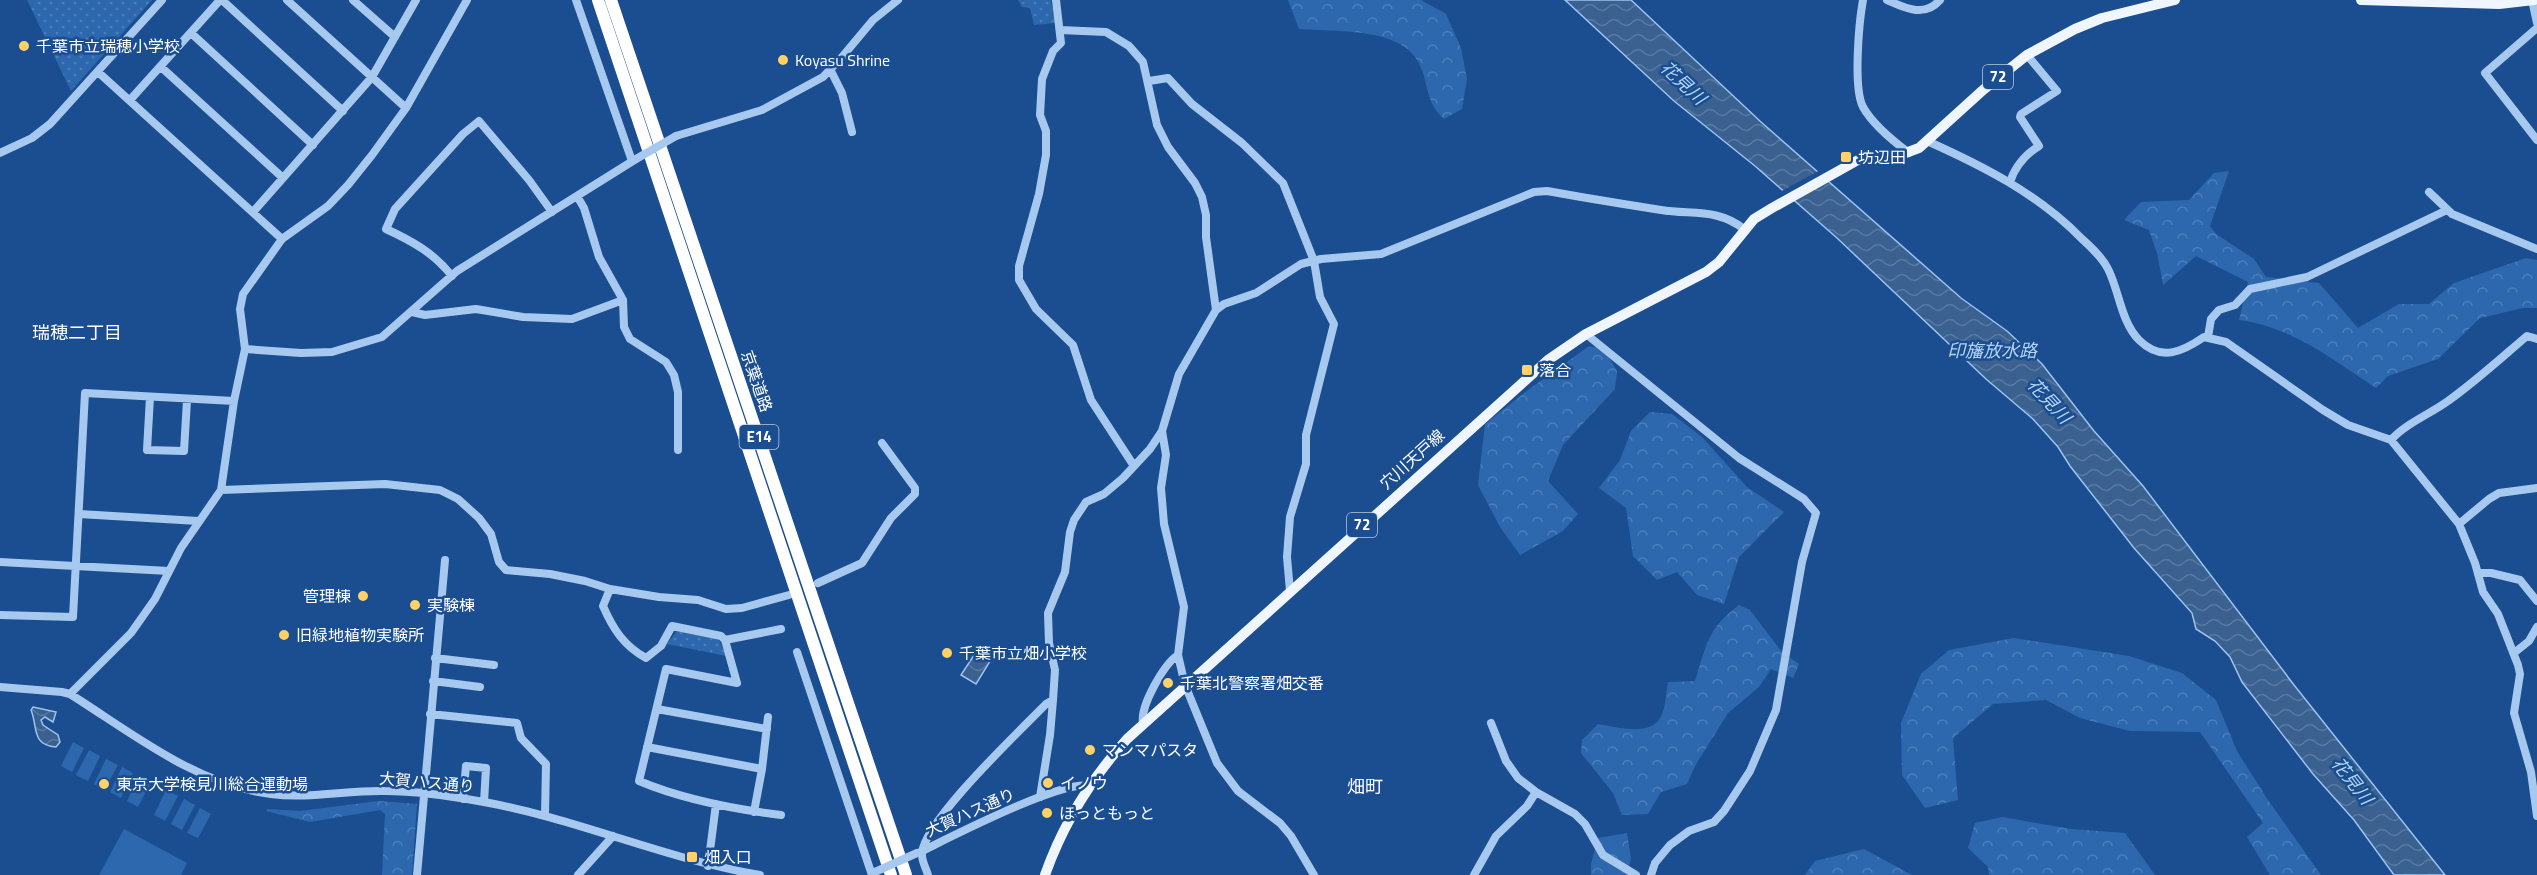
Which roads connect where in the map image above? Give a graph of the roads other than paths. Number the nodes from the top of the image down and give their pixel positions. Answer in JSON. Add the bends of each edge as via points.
{"nodes":[{"id":1,"x":162,"y":0,"type":"edge"},
{"id":2,"x":221,"y":0,"type":"edge"},
{"id":3,"x":287,"y":0,"type":"edge"},
{"id":4,"x":353,"y":0,"type":"edge"},
{"id":5,"x":416,"y":0,"type":"edge"},
{"id":6,"x":467,"y":0,"type":"edge"},
{"id":7,"x":576,"y":0,"type":"edge"},
{"id":8,"x":598,"y":0,"type":"edge"},
{"id":9,"x":612,"y":0,"type":"edge"},
{"id":10,"x":897,"y":0,"type":"edge"},
{"id":11,"x":1056,"y":0,"type":"edge"},
{"id":12,"x":1863,"y":0,"type":"edge"},
{"id":13,"x":1887,"y":0,"type":"edge"},
{"id":14,"x":1940,"y":0,"type":"edge"},
{"id":15,"x":2175,"y":0,"type":"edge"},
{"id":16,"x":2361,"y":0,"type":"edge"},
{"id":17,"x":2533,"y":0,"type":"edge"},
{"id":18,"x":2537,"y":23,"type":"edge"},
{"id":19,"x":2537,"y":28,"type":"edge"},
{"id":20,"x":1060,"y":30,"type":"junction"},
{"id":21,"x":191,"y":33,"type":"junction"},
{"id":22,"x":395,"y":38,"type":"junction"},
{"id":23,"x":2027,"y":55,"type":"junction"},
{"id":24,"x":161,"y":67,"type":"junction"},
{"id":25,"x":831,"y":70,"type":"junction"},
{"id":26,"x":98,"y":72,"type":"junction"},
{"id":27,"x":372,"y":78,"type":"junction"},
{"id":28,"x":1149,"y":81,"type":"junction"},
{"id":29,"x":130,"y":100,"type":"junction"},
{"id":30,"x":406,"y":108,"type":"junction"},
{"id":31,"x":343,"y":111,"type":"junction"},
{"id":32,"x":852,"y":132,"type":"dead end"},
{"id":33,"x":2537,"y":140,"type":"edge"},
{"id":34,"x":1927,"y":141,"type":"junction"},
{"id":35,"x":313,"y":145,"type":"junction"},
{"id":36,"x":0,"y":153,"type":"edge"},
{"id":37,"x":1909,"y":153,"type":"junction"},
{"id":38,"x":634,"y":160,"type":"junction"},
{"id":39,"x":283,"y":178,"type":"junction"},
{"id":40,"x":2010,"y":182,"type":"junction"},
{"id":41,"x":2429,"y":192,"type":"dead end"},
{"id":42,"x":577,"y":196,"type":"junction"},
{"id":43,"x":2447,"y":210,"type":"junction"},
{"id":44,"x":253,"y":212,"type":"junction"},
{"id":45,"x":552,"y":212,"type":"junction"},
{"id":46,"x":1744,"y":229,"type":"junction"},
{"id":47,"x":282,"y":239,"type":"junction"},
{"id":48,"x":2537,"y":249,"type":"edge"},
{"id":49,"x":1314,"y":261,"type":"junction"},
{"id":50,"x":452,"y":276,"type":"junction"},
{"id":51,"x":623,"y":300,"type":"junction"},
{"id":52,"x":1216,"y":310,"type":"junction"},
{"id":53,"x":412,"y":312,"type":"junction"},
{"id":54,"x":1586,"y":334,"type":"junction"},
{"id":55,"x":2208,"y":337,"type":"junction"},
{"id":56,"x":2537,"y":339,"type":"edge"},
{"id":57,"x":246,"y":349,"type":"junction"},
{"id":58,"x":150,"y":397,"type":"junction"},
{"id":59,"x":187,"y":399,"type":"junction"},
{"id":60,"x":234,"y":401,"type":"junction"},
{"id":61,"x":1162,"y":431,"type":"junction"},
{"id":62,"x":2391,"y":440,"type":"junction"},
{"id":63,"x":882,"y":443,"type":"dead end"},
{"id":64,"x":678,"y":450,"type":"dead end"},
{"id":65,"x":1134,"y":466,"type":"junction"},
{"id":66,"x":2537,"y":489,"type":"edge"},
{"id":67,"x":221,"y":490,"type":"junction"},
{"id":68,"x":79,"y":514,"type":"junction"},
{"id":69,"x":198,"y":521,"type":"junction"},
{"id":70,"x":2459,"y":524,"type":"junction"},
{"id":71,"x":445,"y":560,"type":"dead end"},
{"id":72,"x":0,"y":562,"type":"edge"},
{"id":73,"x":77,"y":566,"type":"junction"},
{"id":74,"x":169,"y":571,"type":"junction"},
{"id":75,"x":2479,"y":573,"type":"junction"},
{"id":76,"x":818,"y":583,"type":"dead end"},
{"id":77,"x":610,"y":590,"type":"junction"},
{"id":78,"x":1290,"y":591,"type":"junction"},
{"id":79,"x":789,"y":595,"type":"dead end"},
{"id":80,"x":2537,"y":601,"type":"edge"},
{"id":81,"x":0,"y":615,"type":"edge"},
{"id":82,"x":2537,"y":627,"type":"edge"},
{"id":83,"x":781,"y":629,"type":"dead end"},
{"id":84,"x":725,"y":640,"type":"junction"},
{"id":85,"x":797,"y":652,"type":"dead end"},
{"id":86,"x":2514,"y":653,"type":"junction"},
{"id":87,"x":1178,"y":655,"type":"junction"},
{"id":88,"x":435,"y":658,"type":"junction"},
{"id":89,"x":494,"y":665,"type":"dead end"},
{"id":90,"x":433,"y":681,"type":"junction"},
{"id":91,"x":1185,"y":685,"type":"junction"},
{"id":92,"x":0,"y":687,"type":"edge"},
{"id":93,"x":480,"y":687,"type":"dead end"},
{"id":94,"x":70,"y":694,"type":"junction"},
{"id":95,"x":1053,"y":700,"type":"junction"},
{"id":96,"x":657,"y":709,"type":"junction"},
{"id":97,"x":430,"y":714,"type":"junction"},
{"id":98,"x":768,"y":717,"type":"dead end"},
{"id":99,"x":1143,"y":723,"type":"junction"},
{"id":100,"x":1491,"y":723,"type":"dead end"},
{"id":101,"x":767,"y":729,"type":"junction"},
{"id":102,"x":647,"y":747,"type":"junction"},
{"id":103,"x":762,"y":769,"type":"junction"},
{"id":104,"x":1089,"y":786,"type":"junction"},
{"id":105,"x":1536,"y":792,"type":"junction"},
{"id":106,"x":425,"y":794,"type":"junction"},
{"id":107,"x":1040,"y":797,"type":"junction"},
{"id":108,"x":463,"y":799,"type":"junction"},
{"id":109,"x":484,"y":802,"type":"junction"},
{"id":110,"x":716,"y":804,"type":"junction"},
{"id":111,"x":754,"y":812,"type":"junction"},
{"id":112,"x":545,"y":815,"type":"junction"},
{"id":113,"x":781,"y":815,"type":"dead end"},
{"id":114,"x":2537,"y":816,"type":"edge"},
{"id":115,"x":613,"y":836,"type":"junction"},
{"id":116,"x":919,"y":852,"type":"junction"},
{"id":117,"x":708,"y":866,"type":"junction"},
{"id":118,"x":871,"y":874,"type":"edge"},
{"id":119,"x":417,"y":875,"type":"edge"},
{"id":120,"x":578,"y":875,"type":"edge"},
{"id":121,"x":760,"y":875,"type":"edge"},
{"id":122,"x":891,"y":875,"type":"edge"},
{"id":123,"x":906,"y":875,"type":"edge"},
{"id":124,"x":928,"y":875,"type":"edge"},
{"id":125,"x":1045,"y":875,"type":"edge"},
{"id":126,"x":1314,"y":875,"type":"edge"},
{"id":127,"x":1474,"y":875,"type":"edge"},
{"id":128,"x":1636,"y":875,"type":"edge"},
{"id":129,"x":1651,"y":875,"type":"edge"}],
"edges":[{"from":1,"to":26,"type":"street"},
{"from":2,"to":21,"type":"street"},
{"from":2,"to":31,"type":"street"},
{"from":3,"to":27,"type":"street"},
{"from":4,"to":22,"type":"street"},
{"from":5,"to":22,"type":"street"},
{"from":6,"to":30,"type":"street"},
{"from":7,"to":38,"type":"street"},
{"from":8,"to":122,"type":"highway","name":"京葉道路","number":"E14"},
{"from":9,"to":123,"type":"highway","name":"京葉道路","number":"E14"},
{"from":10,"to":25,"type":"street","via":[[864,30]]},
{"from":11,"to":20,"type":"street"},
{"from":12,"to":37,"type":"street","via":[[1858,80],[1862,106]]},
{"from":13,"to":14,"type":"street","via":[[1920,11],[1933,8]]},
{"from":15,"to":23,"type":"main road","number":"72","via":[[2102,18]]},
{"from":16,"to":17,"type":"main road"},
{"from":17,"to":18,"type":"street"},
{"from":19,"to":33,"type":"street","via":[[2485,72]]},
{"from":20,"to":28,"type":"street","via":[[1106,32],[1129,46],[1143,62]]},
{"from":20,"to":65,"type":"street","via":[[1061,43],[1053,51],[1042,79],[1040,116],[1046,131],[1046,155],[1019,280],[1036,309],[1073,345],[1091,400]]},
{"from":21,"to":24,"type":"street"},
{"from":21,"to":35,"type":"street"},
{"from":22,"to":27,"type":"street"},
{"from":23,"to":34,"type":"main road","number":"72"},
{"from":23,"to":40,"type":"street","via":[[2057,91],[2021,114],[2039,146],[2029,152]]},
{"from":24,"to":29,"type":"street"},
{"from":24,"to":39,"type":"street"},
{"from":25,"to":32,"type":"street","via":[[842,93]]},
{"from":25,"to":38,"type":"street","bridge":true,"via":[[762,110],[676,136]]},
{"from":26,"to":29,"type":"street"},
{"from":26,"to":36,"type":"street","via":[[43,130]]},
{"from":27,"to":30,"type":"street"},
{"from":27,"to":31,"type":"street"},
{"from":28,"to":49,"type":"street","via":[[1168,78],[1192,104],[1283,183]]},
{"from":28,"to":52,"type":"street","via":[[1157,125],[1202,198]]},
{"from":29,"to":44,"type":"street"},
{"from":30,"to":47,"type":"street","via":[[348,185],[328,206]]},
{"from":31,"to":35,"type":"street"},
{"from":34,"to":37,"type":"main road","number":"72"},
{"from":34,"to":40,"type":"street"},
{"from":35,"to":39,"type":"street"},
{"from":37,"to":46,"type":"main road","name":"穴川天戸線","number":"72","via":[[1858,160],[1754,219]]},
{"from":38,"to":42,"type":"street"},
{"from":39,"to":44,"type":"street"},
{"from":40,"to":55,"type":"street","via":[[2062,219],[2093,249],[2108,268],[2139,340],[2170,354]]},
{"from":41,"to":43,"type":"street"},
{"from":42,"to":45,"type":"street"},
{"from":42,"to":51,"type":"street","via":[[599,257]]},
{"from":43,"to":48,"type":"street"},
{"from":43,"to":55,"type":"street","via":[[2307,277],[2250,289],[2235,305],[2219,310],[2211,319]]},
{"from":44,"to":47,"type":"street"},
{"from":45,"to":50,"type":"street"},
{"from":45,"to":50,"type":"street","via":[[479,121],[395,209],[386,229],[426,250]]},
{"from":46,"to":49,"type":"street","via":[[1730,219],[1710,213],[1673,212],[1547,191],[1505,203],[1381,255]]},
{"from":46,"to":54,"type":"main road","name":"穴川天戸線","number":"72","via":[[1706,272]]},
{"from":47,"to":57,"type":"street","via":[[243,294],[240,309]]},
{"from":49,"to":52,"type":"street","via":[[1301,264],[1256,293]]},
{"from":49,"to":78,"type":"street","via":[[1320,297],[1334,332],[1320,375],[1306,435],[1306,464],[1290,517]]},
{"from":50,"to":53,"type":"street"},
{"from":51,"to":53,"type":"street","via":[[572,318],[523,318],[477,309],[425,315]]},
{"from":51,"to":64,"type":"street","via":[[624,327],[630,339],[666,362],[674,375],[678,392]]},
{"from":52,"to":61,"type":"street","via":[[1179,374]]},
{"from":53,"to":57,"type":"street","via":[[381,337],[332,352]]},
{"from":54,"to":78,"type":"main road","name":"穴川天戸線","number":"72","via":[[1518,385]]},
{"from":54,"to":129,"type":"street","via":[[1739,458],[1804,499],[1816,513],[1802,562],[1776,710],[1750,771],[1725,811],[1714,822],[1689,831],[1670,845],[1655,862]]},
{"from":55,"to":62,"type":"street","via":[[2226,342],[2348,425]]},
{"from":56,"to":62,"type":"street","via":[[2527,336],[2468,386]]},
{"from":57,"to":60,"type":"street"},
{"from":58,"to":59,"type":"street"},
{"from":58,"to":59,"type":"street","via":[[147,450],[184,451]]},
{"from":58,"to":68,"type":"street","via":[[85,393]]},
{"from":59,"to":60,"type":"street"},
{"from":60,"to":67,"type":"street"},
{"from":61,"to":65,"type":"street"},
{"from":61,"to":87,"type":"street","via":[[1166,455],[1161,488],[1164,524],[1184,607]]},
{"from":62,"to":70,"type":"street"},
{"from":63,"to":76,"type":"street","via":[[915,488],[915,494],[891,518],[862,563]]},
{"from":65,"to":95,"type":"street","via":[[1114,487],[1086,502],[1074,520],[1065,572],[1048,613],[1055,670]]},
{"from":66,"to":70,"type":"street","via":[[2499,494]]},
{"from":67,"to":69,"type":"street"},
{"from":67,"to":77,"type":"street","via":[[374,484],[440,490],[458,499],[479,518],[491,534],[499,562],[506,570],[550,574]]},
{"from":68,"to":69,"type":"street"},
{"from":68,"to":73,"type":"street"},
{"from":69,"to":74,"type":"street"},
{"from":70,"to":75,"type":"street"},
{"from":71,"to":88,"type":"street"},
{"from":72,"to":73,"type":"street"},
{"from":73,"to":74,"type":"street"},
{"from":73,"to":81,"type":"street","via":[[73,617]]},
{"from":74,"to":94,"type":"street","via":[[121,645]]},
{"from":75,"to":80,"type":"street","via":[[2520,580]]},
{"from":75,"to":86,"type":"street","via":[[2483,592],[2498,614]]},
{"from":77,"to":79,"type":"street","via":[[694,599],[732,609]]},
{"from":77,"to":84,"type":"street","via":[[603,606],[611,624],[621,639],[646,658],[661,646],[672,626]]},
{"from":78,"to":91,"type":"main road","name":"穴川天戸線","number":"72"},
{"from":82,"to":86,"type":"street"},
{"from":83,"to":84,"type":"street"},
{"from":84,"to":96,"type":"street","via":[[737,682],[666,669]]},
{"from":85,"to":118,"type":"street"},
{"from":86,"to":114,"type":"street","via":[[2520,674],[2514,713],[2531,772]]},
{"from":87,"to":91,"type":"street"},
{"from":87,"to":99,"type":"street","via":[[1146,701]]},
{"from":88,"to":89,"type":"street"},
{"from":88,"to":90,"type":"street"},
{"from":90,"to":93,"type":"street"},
{"from":90,"to":97,"type":"street"},
{"from":91,"to":99,"type":"main road","name":"穴川天戸線","number":"72"},
{"from":91,"to":126,"type":"street","via":[[1223,772],[1243,796],[1280,823]]},
{"from":92,"to":94,"type":"street","name":"大賀ハス通り"},
{"from":94,"to":106,"type":"street","name":"大賀ハス通り","via":[[166,755],[229,783],[286,795],[384,790]]},
{"from":95,"to":107,"type":"street"},
{"from":95,"to":116,"type":"street","via":[[972,780]]},
{"from":96,"to":101,"type":"street"},
{"from":96,"to":102,"type":"street"},
{"from":97,"to":106,"type":"street"},
{"from":97,"to":112,"type":"street","via":[[517,723],[521,738],[546,765]]},
{"from":98,"to":101,"type":"street"},
{"from":99,"to":104,"type":"main road","name":"穴川天戸線","number":"72"},
{"from":100,"to":105,"type":"street","via":[[1506,761],[1518,778]]},
{"from":101,"to":103,"type":"street"},
{"from":102,"to":103,"type":"street"},
{"from":102,"to":110,"type":"street","via":[[639,781],[666,793]]},
{"from":103,"to":111,"type":"street"},
{"from":104,"to":107,"type":"street","name":"大賀ハス通り","via":[[1074,785]]},
{"from":104,"to":125,"type":"main road","name":"穴川天戸線","number":"72"},
{"from":105,"to":127,"type":"street","via":[[1496,836]]},
{"from":105,"to":128,"type":"street","via":[[1575,814],[1603,855]]},
{"from":106,"to":108,"type":"street","name":"大賀ハス通り"},
{"from":106,"to":119,"type":"street"},
{"from":107,"to":116,"type":"street","name":"大賀ハス通り"},
{"from":108,"to":109,"type":"street","name":"大賀ハス通り"},
{"from":108,"to":109,"type":"street","via":[[466,766],[486,768]]},
{"from":109,"to":112,"type":"street","name":"大賀ハス通り"},
{"from":110,"to":111,"type":"street"},
{"from":110,"to":117,"type":"street"},
{"from":111,"to":113,"type":"street"},
{"from":112,"to":115,"type":"street","name":"大賀ハス通り"},
{"from":115,"to":117,"type":"street","name":"大賀ハス通り"},
{"from":115,"to":120,"type":"street"},
{"from":116,"to":118,"type":"street","name":"大賀ハス通り","bridge":true},
{"from":116,"to":124,"type":"street"},
{"from":117,"to":121,"type":"street","name":"大賀ハス通り"}]}
